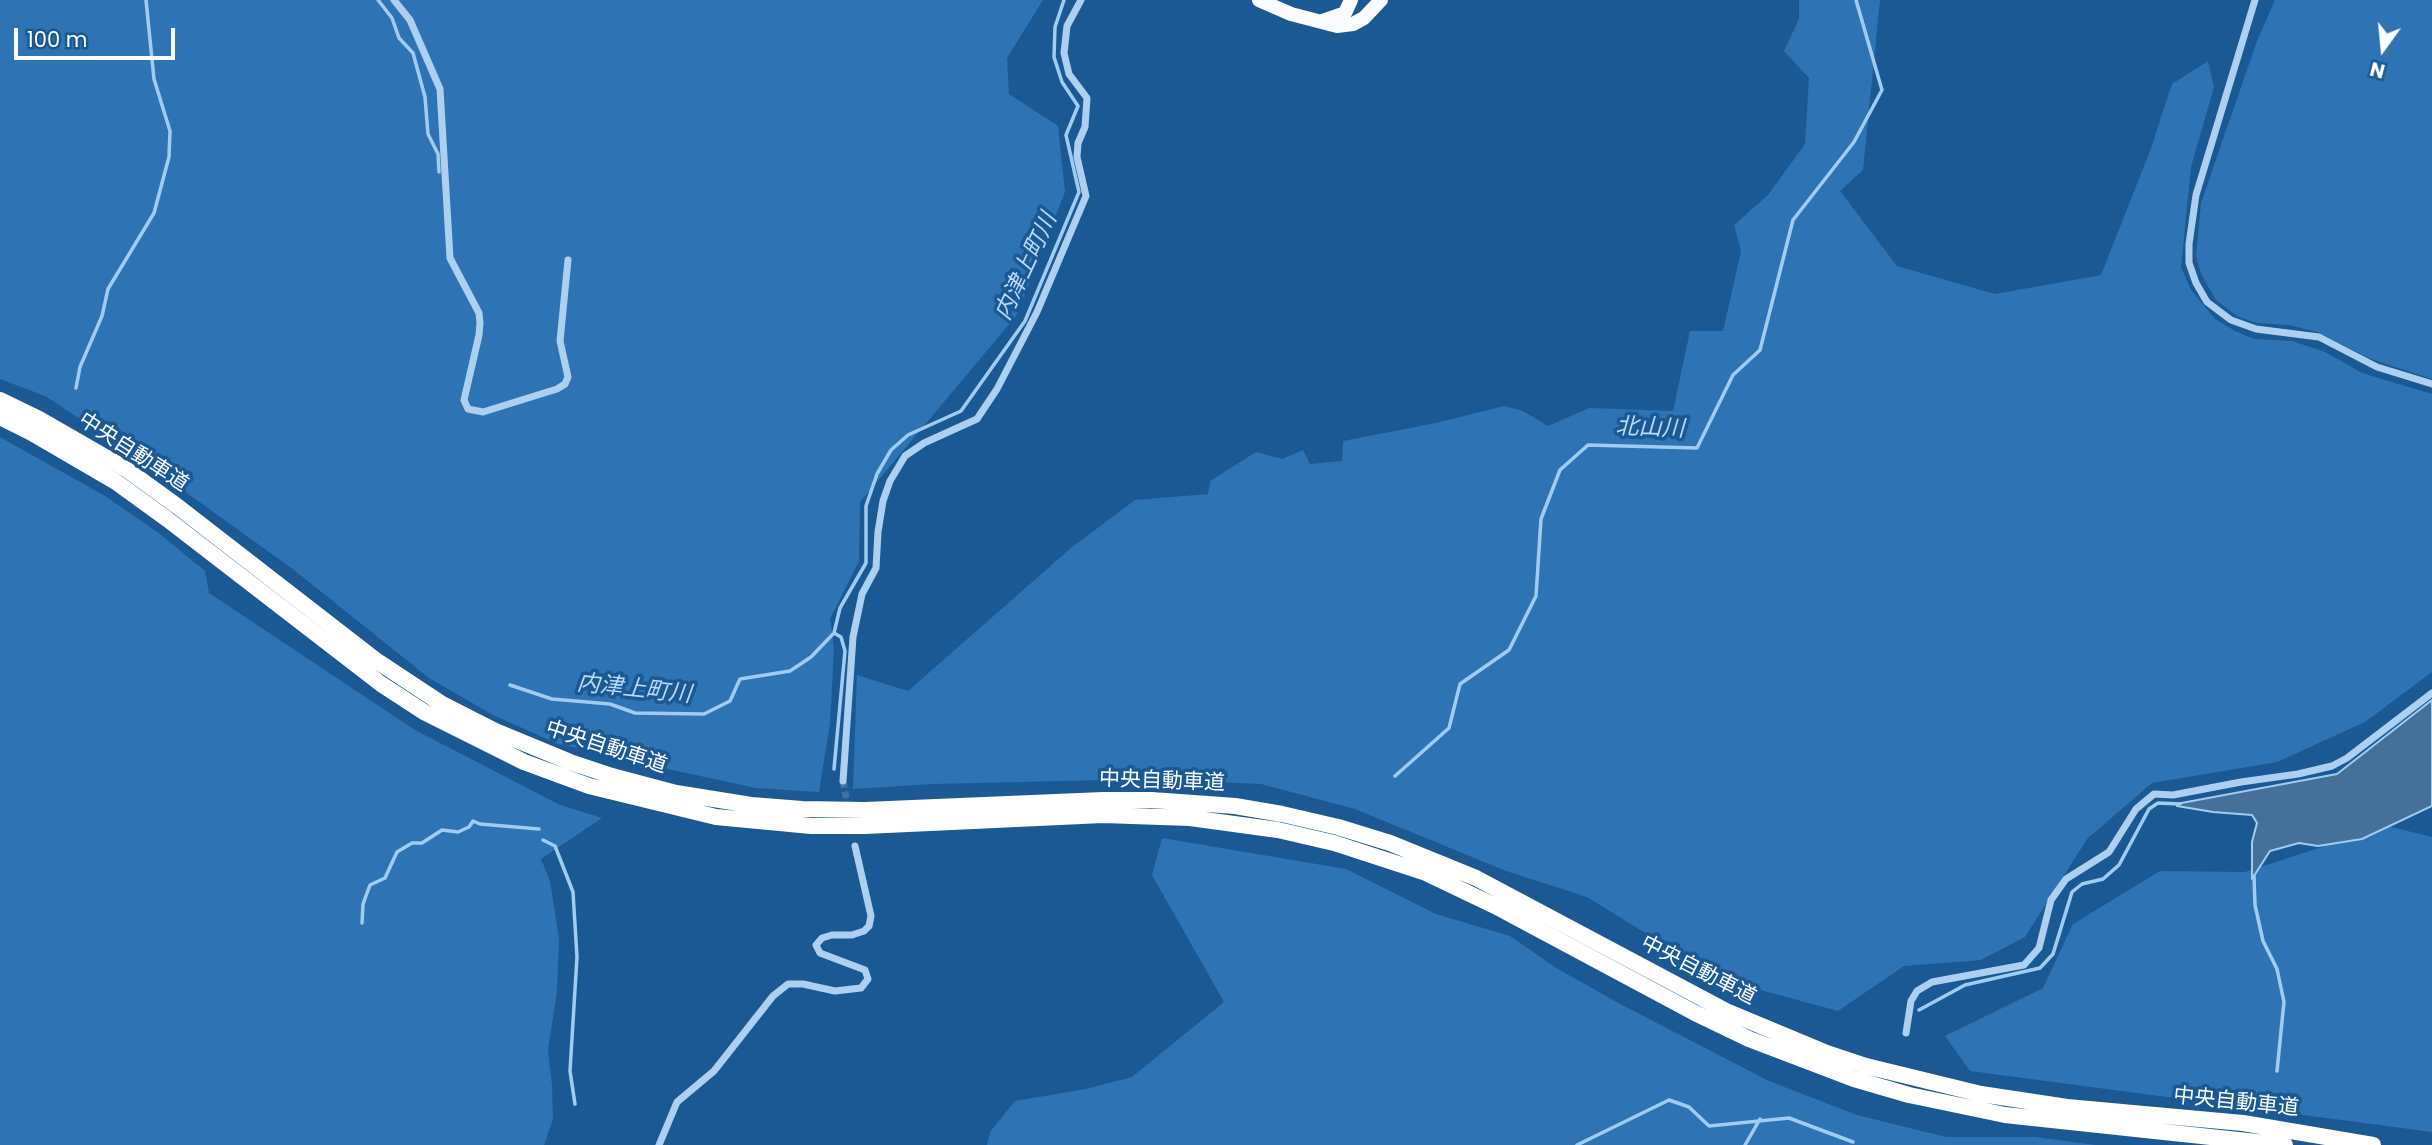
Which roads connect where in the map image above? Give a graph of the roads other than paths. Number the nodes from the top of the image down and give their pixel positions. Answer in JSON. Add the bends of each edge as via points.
{"nodes":[{"id":1,"x":394,"y":0,"type":"edge"},
{"id":2,"x":1081,"y":0,"type":"edge"},
{"id":3,"x":1259,"y":0,"type":"edge"},
{"id":4,"x":1351,"y":0,"type":"edge"},
{"id":5,"x":1381,"y":0,"type":"edge"},
{"id":6,"x":2255,"y":0,"type":"edge"},
{"id":7,"x":1317,"y":22,"type":"junction"},
{"id":8,"x":568,"y":260,"type":"dead end"},
{"id":9,"x":2432,"y":384,"type":"edge"},
{"id":10,"x":0,"y":400,"type":"edge"},
{"id":11,"x":0,"y":417,"type":"edge"},
{"id":12,"x":2432,"y":693,"type":"edge"},
{"id":13,"x":843,"y":781,"type":"tunnel mouth"},
{"id":14,"x":855,"y":845,"type":"dead end"},
{"id":15,"x":1906,"y":1033,"type":"dead end"},
{"id":16,"x":659,"y":1145,"type":"edge"},
{"id":17,"x":2285,"y":1145,"type":"edge"},
{"id":18,"x":2374,"y":1145,"type":"edge"}],
"edges":[{"from":1,"to":8,"type":"street","via":[[410,20],[440,89],[450,258],[480,323],[464,400],[468,409],[483,412],[565,384],[568,377],[560,341]]},
{"from":2,"to":13,"type":"street","via":[[1067,26],[1064,53],[1069,74],[1087,98],[1077,157],[1087,195],[1037,312],[977,419],[905,456],[890,481],[883,501],[876,568],[862,594],[853,637]]},
{"from":3,"to":7,"type":"highway"},
{"from":4,"to":7,"type":"highway","via":[[1345,13]]},
{"from":5,"to":7,"type":"highway","via":[[1353,24]]},
{"from":6,"to":9,"type":"street","via":[[2196,195],[2189,263],[2196,283],[2207,302],[2231,320],[2256,329],[2319,337],[2377,367]]},
{"from":10,"to":18,"type":"highway","name":"中央自動車道","via":[[126,469],[377,661],[442,704],[495,731],[612,776],[676,793],[802,809],[1152,800],[1282,814],[1390,843],[1476,877],[1728,1012],[1866,1066],[1981,1094],[2244,1123]]},
{"from":11,"to":17,"type":"highway","name":"中央自動車道","via":[[116,482],[424,712],[524,762],[589,786],[716,817],[787,824],[865,826],[1139,816],[1278,830],[1372,854],[1436,878],[1727,1028],[1854,1079],[2024,1118]]},
{"from":12,"to":15,"type":"street","via":[[2332,766],[2173,795],[2154,794],[2136,810],[2109,852],[2066,879],[2051,900],[2039,948],[2024,965],[1932,982],[1917,991],[1911,1002]]},
{"from":14,"to":16,"type":"street","via":[[871,916],[869,926],[864,932],[822,938],[816,945],[820,953],[865,970],[868,979],[861,988],[835,991],[788,985],[773,996],[714,1071],[677,1102]]}]}
